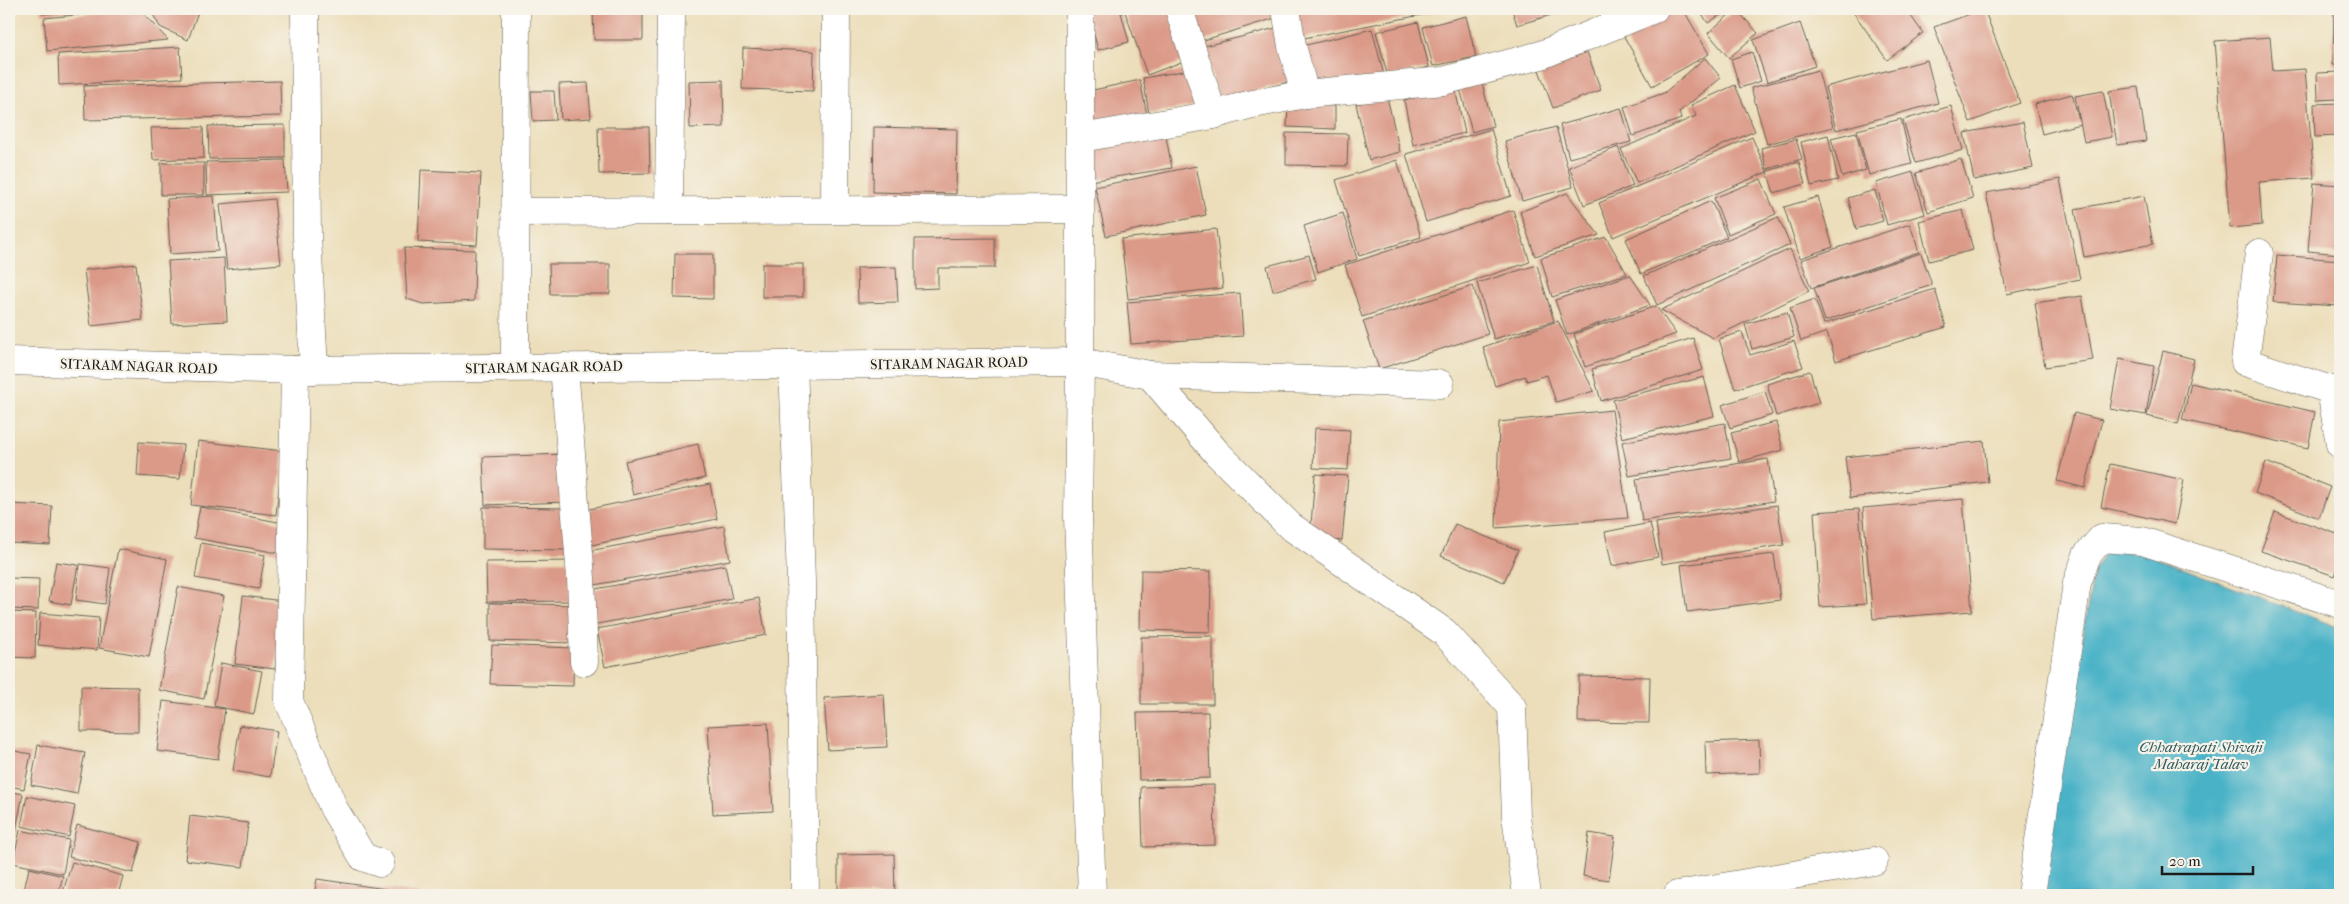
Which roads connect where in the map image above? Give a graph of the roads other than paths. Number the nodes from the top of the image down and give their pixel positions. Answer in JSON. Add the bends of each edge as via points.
{"nodes":[{"id":1,"x":305,"y":9,"type":"edge"},
{"id":2,"x":516,"y":9,"type":"edge"},
{"id":3,"x":671,"y":9,"type":"edge"},
{"id":4,"x":836,"y":9,"type":"edge"},
{"id":5,"x":1080,"y":9,"type":"edge"},
{"id":6,"x":1179,"y":9,"type":"edge"},
{"id":7,"x":1286,"y":9,"type":"edge"},
{"id":8,"x":1654,"y":9,"type":"edge"},
{"id":9,"x":1305,"y":94,"type":"junction"},
{"id":10,"x":1213,"y":115,"type":"junction"},
{"id":11,"x":1081,"y":138,"type":"junction"},
{"id":12,"x":1078,"y":209,"type":"junction"},
{"id":13,"x":835,"y":210,"type":"junction"},
{"id":14,"x":669,"y":211,"type":"junction"},
{"id":15,"x":515,"y":212,"type":"junction"},
{"id":16,"x":2259,"y":253,"type":"dead end"},
{"id":17,"x":9,"y":361,"type":"edge"},
{"id":18,"x":1080,"y":362,"type":"junction"},
{"id":19,"x":793,"y":364,"type":"junction"},
{"id":20,"x":515,"y":367,"type":"junction"},
{"id":21,"x":564,"y":367,"type":"junction"},
{"id":22,"x":304,"y":370,"type":"junction"},
{"id":23,"x":1150,"y":375,"type":"junction"},
{"id":24,"x":1440,"y":384,"type":"dead end"},
{"id":25,"x":2337,"y":385,"type":"edge"},
{"id":26,"x":2340,"y":444,"type":"edge"},
{"id":27,"x":2340,"y":604,"type":"edge"},
{"id":28,"x":584,"y":662,"type":"dead end"},
{"id":29,"x":1874,"y":861,"type":"dead end"},
{"id":30,"x":380,"y":863,"type":"dead end"},
{"id":31,"x":805,"y":895,"type":"edge"},
{"id":32,"x":1092,"y":895,"type":"edge"},
{"id":33,"x":1527,"y":895,"type":"edge"},
{"id":34,"x":1678,"y":895,"type":"edge"},
{"id":35,"x":2030,"y":895,"type":"edge"}],
"edges":[{"from":1,"to":22,"type":"street","via":[[307,236]]},
{"from":2,"to":15,"type":"street"},
{"from":3,"to":14,"type":"street"},
{"from":4,"to":13,"type":"street"},
{"from":5,"to":11,"type":"street"},
{"from":6,"to":10,"type":"street"},
{"from":7,"to":9,"type":"street"},
{"from":8,"to":9,"type":"street","via":[[1541,55],[1443,81]]},
{"from":9,"to":10,"type":"street"},
{"from":10,"to":11,"type":"street"},
{"from":11,"to":12,"type":"street"},
{"from":12,"to":13,"type":"street"},
{"from":12,"to":18,"type":"street"},
{"from":13,"to":14,"type":"street"},
{"from":14,"to":15,"type":"street"},
{"from":15,"to":20,"type":"street"},
{"from":16,"to":25,"type":"street","via":[[2245,362]]},
{"from":17,"to":22,"type":"street","name":"SITARAM NAGAR ROAD"},
{"from":18,"to":19,"type":"street","name":"SITARAM NAGAR ROAD"},
{"from":18,"to":23,"type":"street","name":"SITARAM NAGAR ROAD"},
{"from":18,"to":32,"type":"street","via":[[1078,517]]},
{"from":19,"to":21,"type":"street","name":"SITARAM NAGAR ROAD"},
{"from":19,"to":31,"type":"street"},
{"from":20,"to":21,"type":"street","name":"SITARAM NAGAR ROAD"},
{"from":20,"to":22,"type":"street","name":"SITARAM NAGAR ROAD"},
{"from":21,"to":28,"type":"street","via":[[581,578]]},
{"from":22,"to":30,"type":"street","via":[[289,701],[334,809],[363,857]]},
{"from":23,"to":24,"type":"street","name":"SITARAM NAGAR ROAD"},
{"from":23,"to":33,"type":"street","via":[[1217,453],[1290,526],[1444,632],[1512,707],[1516,816]]},
{"from":25,"to":26,"type":"street"},
{"from":27,"to":35,"type":"street","via":[[2142,542],[2102,538],[2087,555],[2077,583]]},
{"from":29,"to":34,"type":"street"}]}
